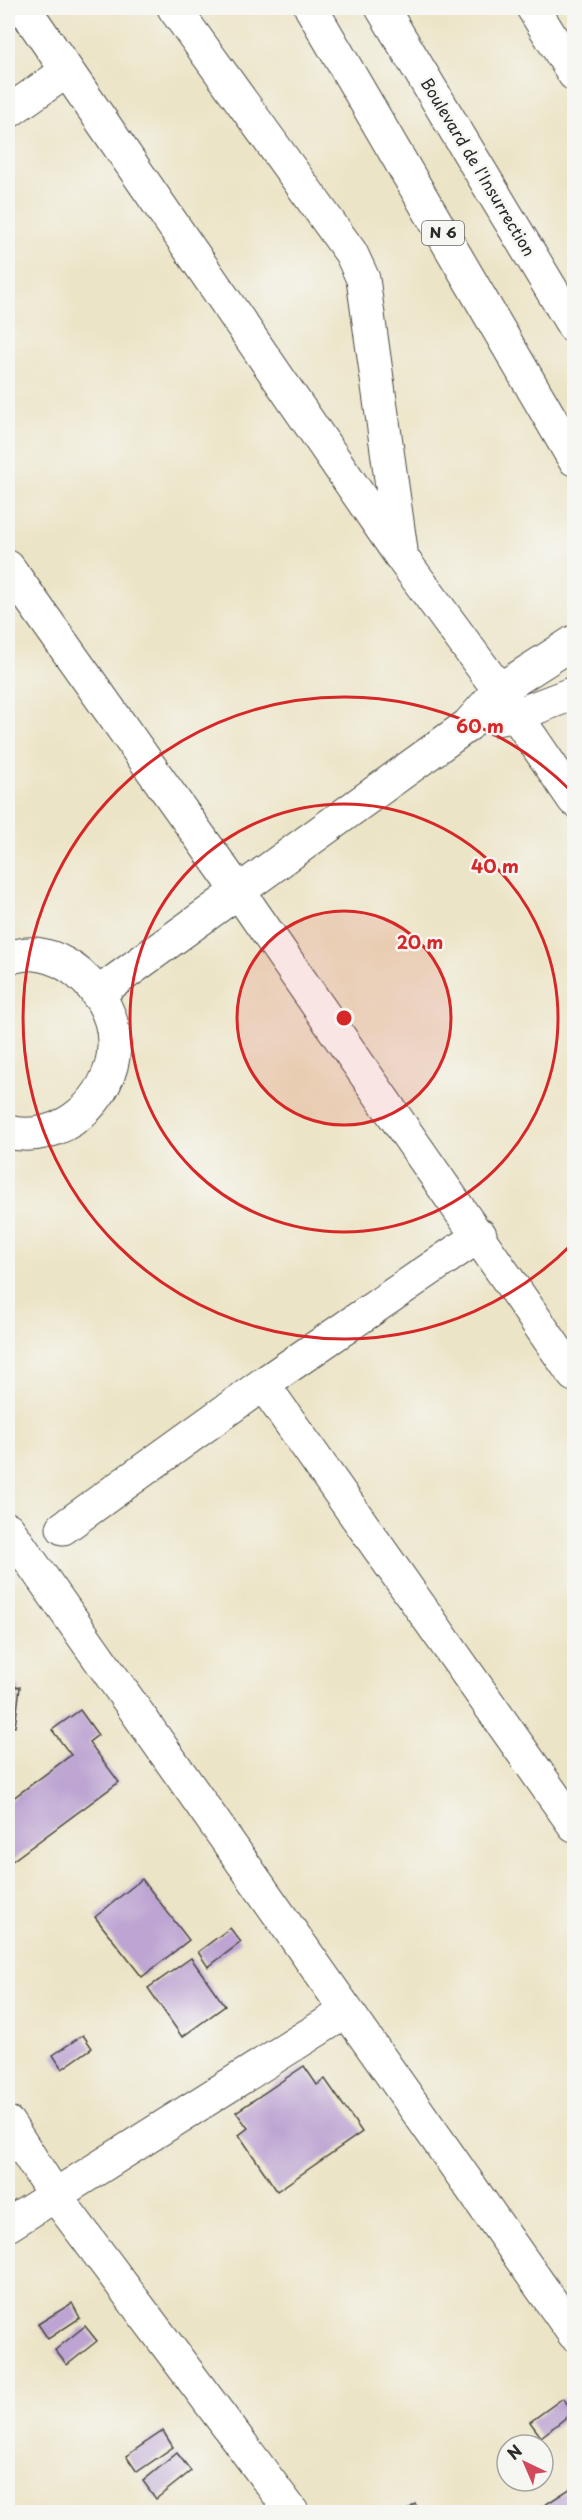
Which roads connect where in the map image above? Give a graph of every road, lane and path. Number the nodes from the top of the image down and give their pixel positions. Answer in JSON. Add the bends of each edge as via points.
{"nodes":[{"id":1,"x":24,"y":8,"type":"edge"},
{"id":2,"x":174,"y":8,"type":"edge"},
{"id":3,"x":311,"y":8,"type":"edge"},
{"id":4,"x":382,"y":8,"type":"edge"},
{"id":5,"x":533,"y":8,"type":"edge"},
{"id":6,"x":67,"y":71,"type":"junction"},
{"id":7,"x":574,"y":74,"type":"edge"},
{"id":8,"x":8,"y":112,"type":"edge"},
{"id":9,"x":574,"y":327,"type":"edge"},
{"id":10,"x":574,"y":459,"type":"edge"},
{"id":11,"x":402,"y":558,"type":"junction"},
{"id":12,"x":8,"y":567,"type":"edge"},
{"id":13,"x":574,"y":642,"type":"edge"},
{"id":14,"x":574,"y":693,"type":"edge"},
{"id":15,"x":508,"y":702,"type":"junction"},
{"id":16,"x":574,"y":800,"type":"edge"},
{"id":17,"x":239,"y":892,"type":"junction"},
{"id":18,"x":8,"y":957,"type":"edge"},
{"id":19,"x":97,"y":994,"type":"junction"},
{"id":20,"x":8,"y":1132,"type":"edge"},
{"id":21,"x":480,"y":1235,"type":"junction"},
{"id":22,"x":574,"y":1375,"type":"edge"},
{"id":23,"x":263,"y":1384,"type":"junction"},
{"id":24,"x":63,"y":1528,"type":"dead end"},
{"id":25,"x":8,"y":1529,"type":"edge"},
{"id":26,"x":574,"y":1825,"type":"edge"},
{"id":27,"x":347,"y":2011,"type":"junction"},
{"id":28,"x":8,"y":2123,"type":"edge"},
{"id":29,"x":54,"y":2194,"type":"junction"},
{"id":30,"x":8,"y":2225,"type":"edge"},
{"id":31,"x":574,"y":2334,"type":"edge"},
{"id":32,"x":292,"y":2512,"type":"edge"}],
"edges":[{"from":1,"to":6,"type":"street"},
{"from":2,"to":11,"type":"street","via":[[351,253],[363,279]]},
{"from":3,"to":10,"type":"street","number":"N 6"},
{"from":4,"to":9,"type":"street","name":"Boulevard de l'Insurrection"},
{"from":5,"to":7,"type":"street"},
{"from":6,"to":8,"type":"street"},
{"from":6,"to":11,"type":"street"},
{"from":11,"to":15,"type":"street"},
{"from":12,"to":17,"type":"street"},
{"from":13,"to":15,"type":"street"},
{"from":14,"to":15,"type":"street"},
{"from":15,"to":16,"type":"street"},
{"from":15,"to":17,"type":"street","via":[[468,725]]},
{"from":17,"to":19,"type":"street"},
{"from":17,"to":21,"type":"street"},
{"from":18,"to":19,"type":"street","via":[[35,954],[69,966]]},
{"from":19,"to":20,"type":"street","via":[[111,1019],[114,1047],[107,1080],[84,1112],[54,1131],[21,1136]]},
{"from":21,"to":22,"type":"street"},
{"from":21,"to":23,"type":"street"},
{"from":23,"to":24,"type":"street"},
{"from":23,"to":26,"type":"street"},
{"from":25,"to":27,"type":"street"},
{"from":27,"to":29,"type":"street"},
{"from":27,"to":31,"type":"street"},
{"from":28,"to":29,"type":"street"},
{"from":29,"to":30,"type":"street"},
{"from":29,"to":32,"type":"street"}]}
